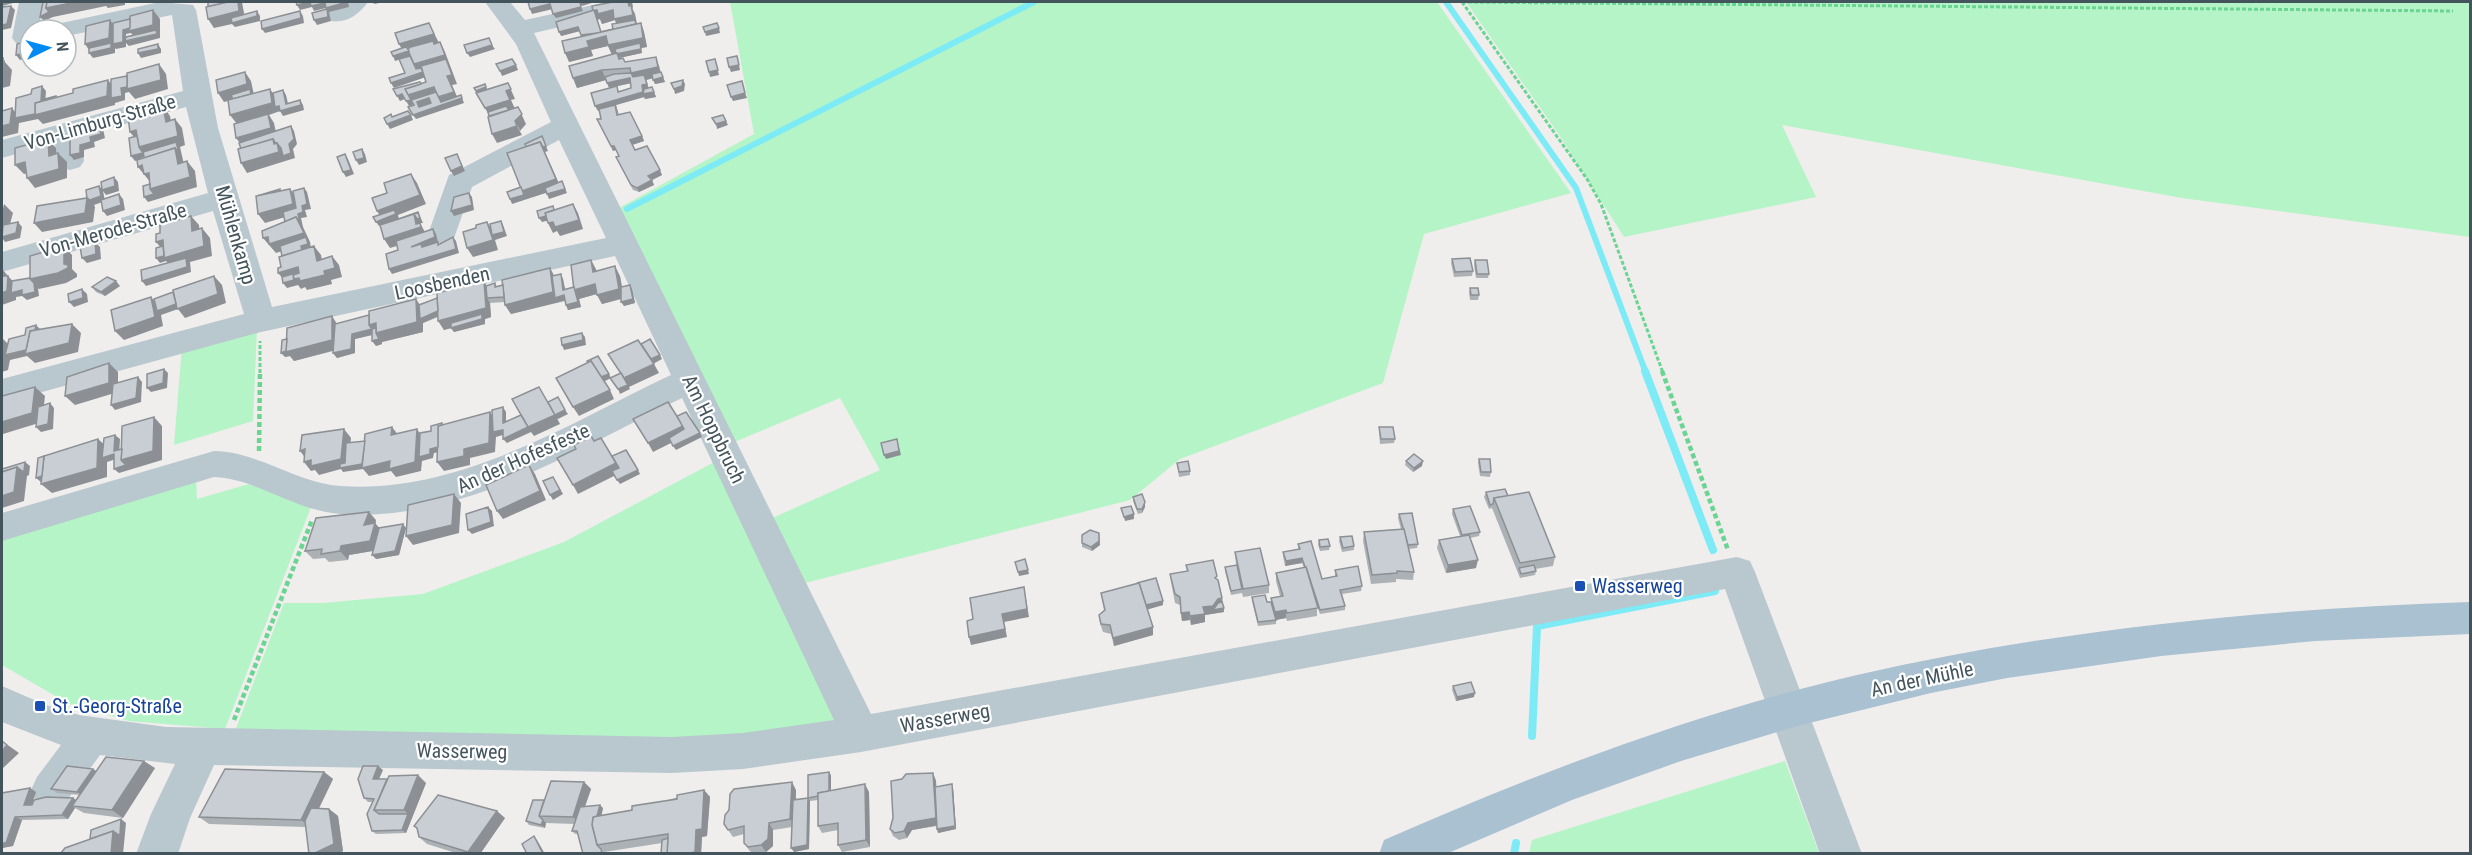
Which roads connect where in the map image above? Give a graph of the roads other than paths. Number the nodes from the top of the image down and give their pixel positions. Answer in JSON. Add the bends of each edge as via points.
{"nodes":[{"id":1,"x":31,"y":2,"type":"edge"},
{"id":2,"x":356,"y":2,"type":"edge"},
{"id":3,"x":497,"y":2,"type":"edge"},
{"id":4,"x":607,"y":9,"type":"edge"},
{"id":5,"x":335,"y":15,"type":"dead end"},
{"id":6,"x":26,"y":18,"type":"edge"},
{"id":7,"x":78,"y":26,"type":"edge"},
{"id":8,"x":520,"y":29,"type":"junction"},
{"id":9,"x":198,"y":95,"type":"junction"},
{"id":10,"x":566,"y":125,"type":"junction"},
{"id":11,"x":69,"y":131,"type":"junction"},
{"id":12,"x":2,"y":150,"type":"edge"},
{"id":13,"x":70,"y":161,"type":"edge"},
{"id":14,"x":224,"y":198,"type":"junction"},
{"id":15,"x":444,"y":234,"type":"dead end"},
{"id":16,"x":624,"y":244,"type":"junction"},
{"id":17,"x":2,"y":262,"type":"edge"},
{"id":18,"x":261,"y":321,"type":"junction"},
{"id":19,"x":691,"y":380,"type":"junction"},
{"id":20,"x":2,"y":391,"type":"edge"},
{"id":21,"x":2,"y":527,"type":"edge"},
{"id":22,"x":2470,"y":618,"type":"edge"},
{"id":23,"x":2,"y":703,"type":"edge"},
{"id":24,"x":1789,"y":712,"type":"junction"},
{"id":25,"x":861,"y":734,"type":"junction"},
{"id":26,"x":90,"y":736,"type":"junction"},
{"id":27,"x":214,"y":746,"type":"junction"},
{"id":28,"x":51,"y":790,"type":"edge"},
{"id":29,"x":157,"y":854,"type":"edge"},
{"id":30,"x":1399,"y":854,"type":"edge"},
{"id":31,"x":1841,"y":854,"type":"edge"}],
"edges":[{"from":1,"to":6,"type":"street"},
{"from":2,"to":5,"type":"street","via":[[351,9]]},
{"from":3,"to":8,"type":"street","name":"Am Hoppbruch"},
{"from":4,"to":8,"type":"street"},
{"from":7,"to":9,"type":"street","name":"Mühlenkamp","via":[[167,7],[180,8],[184,11],[186,49]]},
{"from":8,"to":10,"type":"street","name":"Am Hoppbruch"},
{"from":9,"to":11,"type":"street","name":"Von-Limburg-Straße"},
{"from":9,"to":14,"type":"street","name":"Mühlenkamp"},
{"from":10,"to":15,"type":"street","via":[[462,180],[455,189]]},
{"from":10,"to":16,"type":"street","name":"Am Hoppbruch"},
{"from":11,"to":12,"type":"street","name":"Von-Limburg-Straße"},
{"from":11,"to":13,"type":"street"},
{"from":14,"to":17,"type":"street","name":"Von-Merode-Straße"},
{"from":14,"to":18,"type":"street","name":"Mühlenkamp"},
{"from":16,"to":18,"type":"street","name":"Loosbenden"},
{"from":16,"to":19,"type":"street","name":"Am Hoppbruch"},
{"from":18,"to":20,"type":"street"},
{"from":19,"to":21,"type":"street","name":"An der Hofesfeste","via":[[471,484],[399,500],[320,498],[297,492],[259,472],[231,464],[206,465]]},
{"from":19,"to":25,"type":"street","name":"Am Hoppbruch"},
{"from":22,"to":24,"type":"main road","name":"An der Mühle","via":[[2284,626],[2095,648],[1904,682]]},
{"from":23,"to":26,"type":"street","name":"Wasserweg","via":[[45,724]]},
{"from":24,"to":25,"type":"street","name":"Wasserweg","via":[[1737,572]]},
{"from":24,"to":30,"type":"main road","name":"An der Mühle","via":[[1541,794]]},
{"from":24,"to":31,"type":"street"},
{"from":25,"to":27,"type":"street","name":"Wasserweg","via":[[696,755]]},
{"from":26,"to":27,"type":"street","name":"Wasserweg"},
{"from":26,"to":28,"type":"street"},
{"from":27,"to":29,"type":"street","via":[[171,814]]}]}
